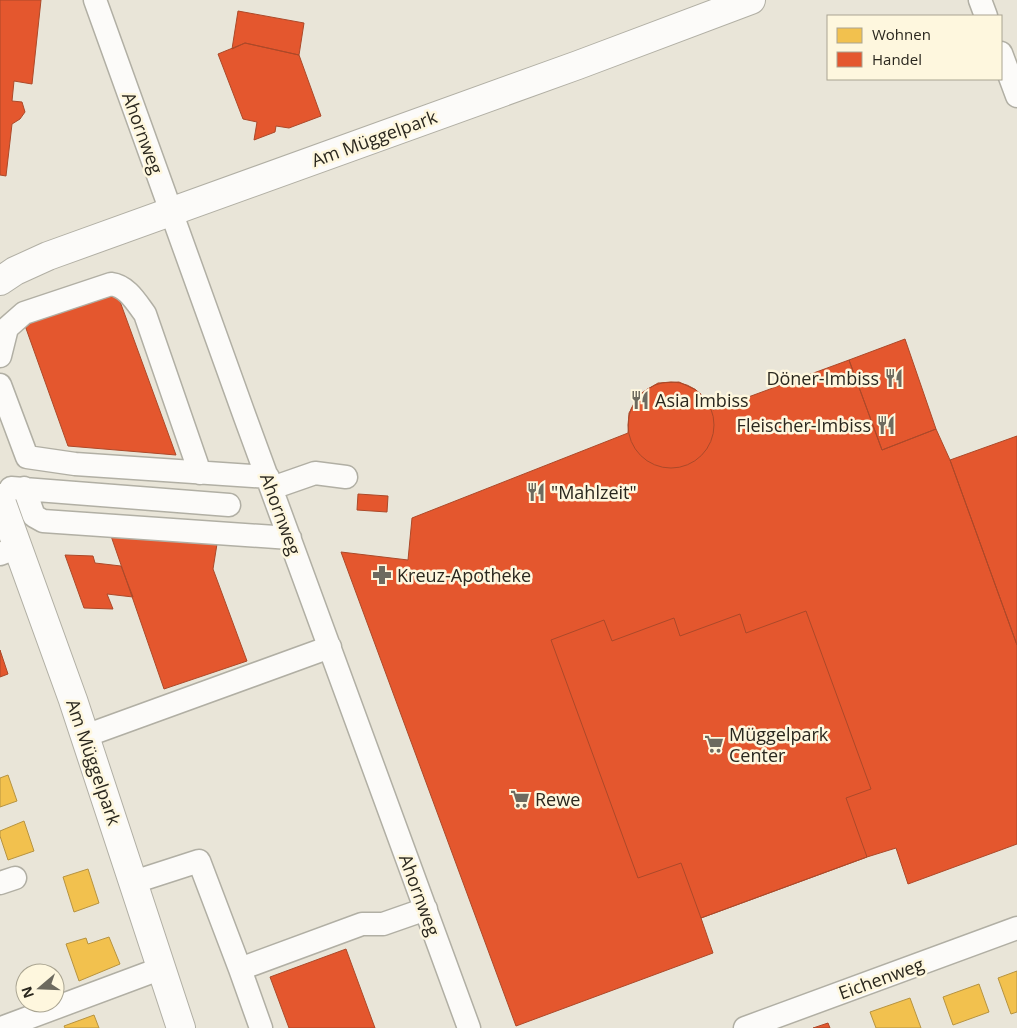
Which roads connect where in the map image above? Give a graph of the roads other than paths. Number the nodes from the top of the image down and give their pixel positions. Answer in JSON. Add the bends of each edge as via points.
{"nodes":[{"id":1,"x":94,"y":0,"type":"edge"},
{"id":2,"x":751,"y":0,"type":"edge"},
{"id":3,"x":980,"y":0,"type":"edge"},
{"id":4,"x":986,"y":15,"type":"edge"},
{"id":5,"x":1002,"y":56,"type":"edge"},
{"id":6,"x":1017,"y":96,"type":"edge"},
{"id":7,"x":172,"y":211,"type":"junction"},
{"id":8,"x":0,"y":281,"type":"edge"},
{"id":9,"x":0,"y":356,"type":"edge"},
{"id":10,"x":0,"y":385,"type":"edge"},
{"id":11,"x":200,"y":473,"type":"junction"},
{"id":12,"x":346,"y":477,"type":"dead end"},
{"id":13,"x":270,"y":483,"type":"junction"},
{"id":14,"x":0,"y":491,"type":"edge"},
{"id":15,"x":12,"y":493,"type":"edge"},
{"id":16,"x":229,"y":505,"type":"dead end"},
{"id":17,"x":290,"y":538,"type":"junction"},
{"id":18,"x":9,"y":550,"type":"edge"},
{"id":19,"x":330,"y":647,"type":"junction"},
{"id":20,"x":85,"y":736,"type":"junction"},
{"id":21,"x":134,"y":882,"type":"junction"},
{"id":22,"x":426,"y":909,"type":"junction"},
{"id":23,"x":1017,"y":928,"type":"edge"},
{"id":24,"x":162,"y":968,"type":"junction"},
{"id":25,"x":240,"y":970,"type":"junction"},
{"id":26,"x":1,"y":1028,"type":"edge"},
{"id":27,"x":181,"y":1028,"type":"edge"},
{"id":28,"x":261,"y":1028,"type":"edge"},
{"id":29,"x":469,"y":1028,"type":"edge"},
{"id":30,"x":745,"y":1028,"type":"edge"}],
"edges":[{"from":1,"to":7,"type":"street","name":"Ahornweg"},
{"from":2,"to":7,"type":"main road","name":"Am Müggelpark"},
{"from":3,"to":4,"type":"street"},
{"from":5,"to":6,"type":"street"},
{"from":7,"to":8,"type":"main road","name":"Am Müggelpark","via":[[48,256]]},
{"from":7,"to":13,"type":"street","name":"Ahornweg"},
{"from":9,"to":11,"type":"street","via":[[7,328],[24,314],[115,285],[132,296],[144,314]]},
{"from":10,"to":11,"type":"street","via":[[27,457],[75,464]]},
{"from":11,"to":13,"type":"street"},
{"from":12,"to":13,"type":"street","via":[[315,473]]},
{"from":13,"to":17,"type":"street","name":"Ahornweg"},
{"from":14,"to":15,"type":"street","via":[[8,488]]},
{"from":15,"to":16,"type":"street"},
{"from":15,"to":17,"type":"street","via":[[43,521]]},
{"from":15,"to":18,"type":"main road","name":"Am Müggelpark"},
{"from":17,"to":19,"type":"street","name":"Ahornweg"},
{"from":18,"to":20,"type":"main road","name":"Am Müggelpark"},
{"from":19,"to":20,"type":"street"},
{"from":19,"to":22,"type":"street","name":"Ahornweg"},
{"from":20,"to":21,"type":"main road","name":"Am Müggelpark"},
{"from":21,"to":24,"type":"main road","name":"Am Müggelpark"},
{"from":21,"to":25,"type":"street","via":[[199,861]]},
{"from":22,"to":25,"type":"street","via":[[383,924],[362,924]]},
{"from":22,"to":29,"type":"street","name":"Ahornweg"},
{"from":23,"to":30,"type":"street","name":"Eichenweg"},
{"from":24,"to":26,"type":"street"},
{"from":24,"to":27,"type":"main road","name":"Am Müggelpark"},
{"from":25,"to":28,"type":"street"}]}
